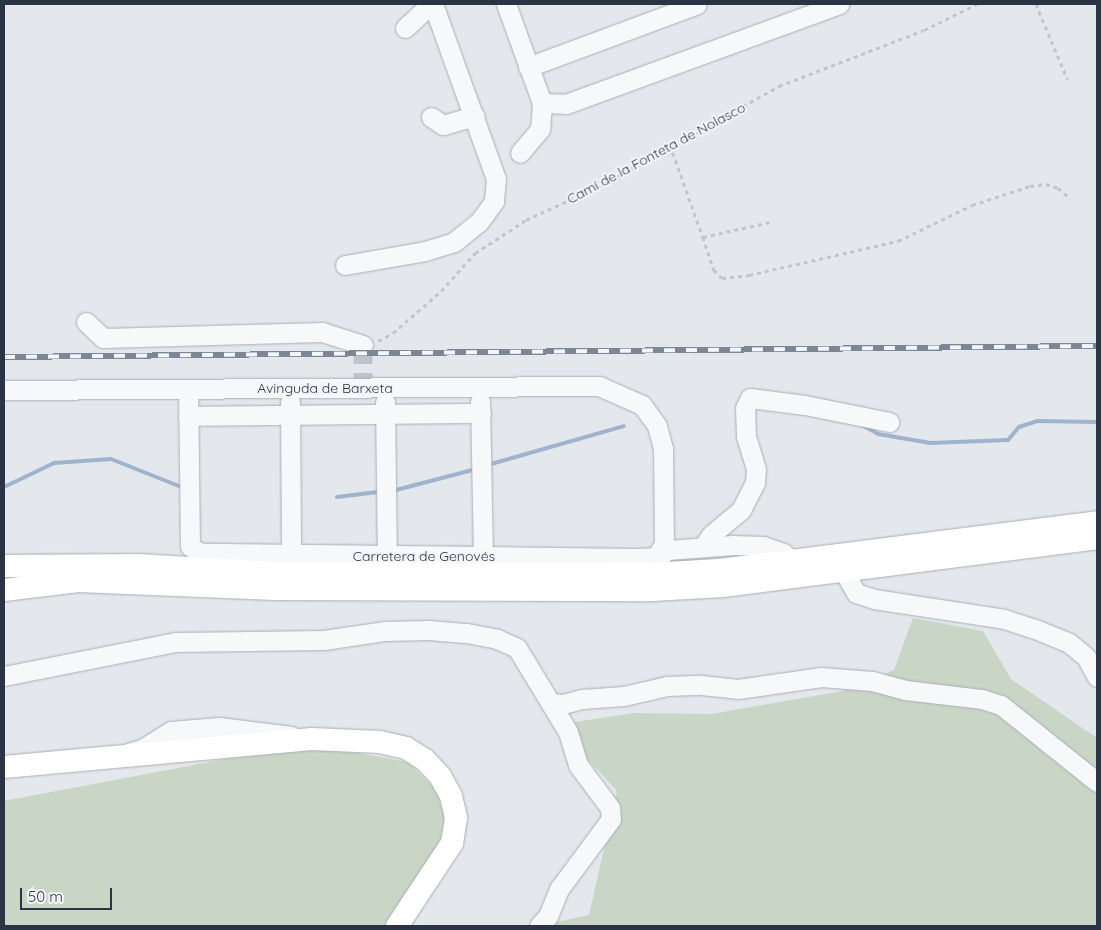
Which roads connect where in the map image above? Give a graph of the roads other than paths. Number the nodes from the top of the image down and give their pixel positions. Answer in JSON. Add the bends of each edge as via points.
{"nodes":[{"id":1,"x":432,"y":4,"type":"edge"},
{"id":2,"x":506,"y":4,"type":"edge"},
{"id":3,"x":697,"y":4,"type":"edge"},
{"id":4,"x":839,"y":4,"type":"edge"},
{"id":5,"x":405,"y":28,"type":"dead end"},
{"id":6,"x":528,"y":67,"type":"junction"},
{"id":7,"x":542,"y":103,"type":"junction"},
{"id":8,"x":475,"y":116,"type":"junction"},
{"id":9,"x":431,"y":117,"type":"dead end"},
{"id":10,"x":520,"y":153,"type":"dead end"},
{"id":11,"x":345,"y":264,"type":"dead end"},
{"id":12,"x":86,"y":322,"type":"dead end"},
{"id":13,"x":363,"y":345,"type":"road end"},
{"id":14,"x":385,"y":388,"type":"junction"},
{"id":15,"x":480,"y":388,"type":"junction"},
{"id":16,"x":290,"y":389,"type":"junction"},
{"id":17,"x":4,"y":390,"type":"edge"},
{"id":18,"x":188,"y":390,"type":"junction"},
{"id":19,"x":481,"y":413,"type":"junction"},
{"id":20,"x":385,"y":414,"type":"junction"},
{"id":21,"x":289,"y":415,"type":"junction"},
{"id":22,"x":188,"y":416,"type":"junction"},
{"id":23,"x":889,"y":422,"type":"dead end"},
{"id":24,"x":1097,"y":522,"type":"edge"},
{"id":25,"x":1097,"y":538,"type":"edge"},
{"id":26,"x":703,"y":547,"type":"junction"},
{"id":27,"x":291,"y":555,"type":"junction"},
{"id":28,"x":388,"y":556,"type":"junction"},
{"id":29,"x":483,"y":557,"type":"junction"},
{"id":30,"x":794,"y":561,"type":"junction"},
{"id":31,"x":4,"y":566,"type":"edge"},
{"id":32,"x":653,"y":566,"type":"junction"},
{"id":33,"x":844,"y":572,"type":"junction"},
{"id":34,"x":4,"y":590,"type":"edge"},
{"id":35,"x":4,"y":676,"type":"edge"},
{"id":36,"x":1097,"y":677,"type":"edge"},
{"id":37,"x":551,"y":703,"type":"junction"},
{"id":38,"x":4,"y":767,"type":"edge"},
{"id":39,"x":1097,"y":782,"type":"edge"},
{"id":40,"x":396,"y":926,"type":"edge"},
{"id":41,"x":539,"y":926,"type":"edge"}],
"edges":[{"from":1,"to":5,"type":"street"},
{"from":1,"to":8,"type":"street"},
{"from":2,"to":6,"type":"street"},
{"from":3,"to":6,"type":"street"},
{"from":4,"to":7,"type":"street","via":[[566,104]]},
{"from":6,"to":7,"type":"street"},
{"from":7,"to":10,"type":"street","via":[[540,129]]},
{"from":8,"to":9,"type":"street","via":[[443,125]]},
{"from":8,"to":11,"type":"street","via":[[496,179],[494,201],[479,222],[454,242],[440,247]]},
{"from":12,"to":13,"type":"street","via":[[103,338],[322,332]]},
{"from":14,"to":15,"type":"street","name":"Avinguda de Barxeta"},
{"from":14,"to":16,"type":"street","name":"Avinguda de Barxeta"},
{"from":14,"to":20,"type":"street"},
{"from":15,"to":19,"type":"street"},
{"from":15,"to":32,"type":"street","name":"Avinguda de Barxeta","via":[[599,386],[642,404],[657,426],[663,449],[664,544]]},
{"from":16,"to":18,"type":"street","name":"Avinguda de Barxeta"},
{"from":16,"to":21,"type":"street"},
{"from":17,"to":18,"type":"street","name":"Avinguda de Barxeta"},
{"from":18,"to":22,"type":"street"},
{"from":19,"to":20,"type":"street"},
{"from":19,"to":29,"type":"street"},
{"from":20,"to":21,"type":"street"},
{"from":20,"to":28,"type":"street"},
{"from":21,"to":22,"type":"street"},
{"from":21,"to":27,"type":"street"},
{"from":22,"to":27,"type":"street","name":"Carretera de Genovés","via":[[190,546],[193,551]]},
{"from":23,"to":26,"type":"street","via":[[750,398],[745,408],[746,436],[756,469],[755,482],[741,510],[711,535]]},
{"from":24,"to":30,"type":"main road"},
{"from":25,"to":33,"type":"main road"},
{"from":26,"to":30,"type":"street","name":"Carretera de Genovés","via":[[763,546]]},
{"from":26,"to":32,"type":"street","name":"Carretera de Genovés","via":[[668,550]]},
{"from":27,"to":28,"type":"street","name":"Carretera de Genovés"},
{"from":28,"to":29,"type":"street","name":"Carretera de Genovés"},
{"from":29,"to":32,"type":"street","name":"Carretera de Genovés"},
{"from":30,"to":32,"type":"main road","via":[[719,570]]},
{"from":31,"to":32,"type":"main road","via":[[138,565],[284,573]]},
{"from":33,"to":34,"type":"main road","via":[[724,586],[652,590],[275,589],[78,581]]},
{"from":33,"to":36,"type":"street","via":[[856,593],[874,599],[1004,619],[1040,630],[1069,643],[1086,657]]},
{"from":35,"to":37,"type":"street","via":[[156,645],[197,641],[324,640],[385,631],[429,630],[467,633],[516,648]]},
{"from":37,"to":39,"type":"street","via":[[624,696],[667,686],[738,689],[821,677],[862,680],[905,690],[982,699],[1000,705]]},
{"from":37,"to":41,"type":"street","via":[[568,732],[578,765],[610,808],[611,819],[559,889],[548,916]]},
{"from":38,"to":40,"type":"main road","via":[[312,739],[380,742],[406,748],[433,768],[451,796],[456,818],[452,843]]}]}
